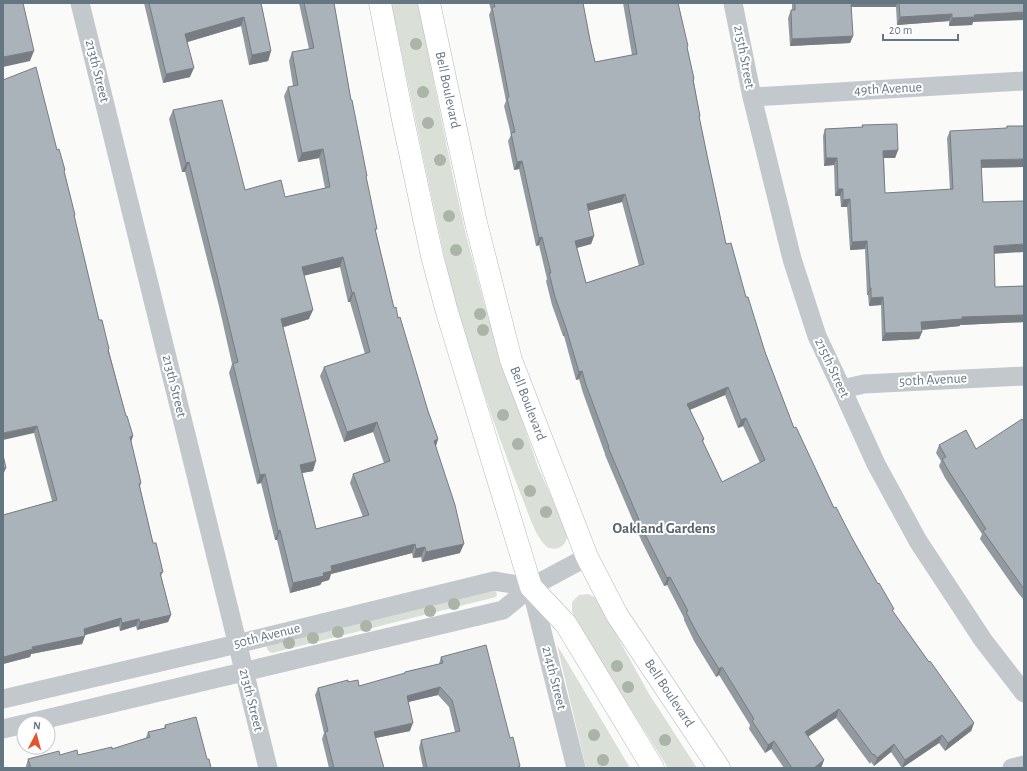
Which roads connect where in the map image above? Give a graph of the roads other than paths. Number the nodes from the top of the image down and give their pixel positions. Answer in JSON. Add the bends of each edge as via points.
{"nodes":[{"id":1,"x":80,"y":3,"type":"edge"},
{"id":2,"x":380,"y":3,"type":"edge"},
{"id":3,"x":429,"y":3,"type":"edge"},
{"id":4,"x":733,"y":3,"type":"edge"},
{"id":5,"x":1024,"y":81,"type":"edge"},
{"id":6,"x":752,"y":97,"type":"junction"},
{"id":7,"x":1024,"y":376,"type":"edge"},
{"id":8,"x":842,"y":389,"type":"junction"},
{"id":9,"x":588,"y":557,"type":"junction"},
{"id":10,"x":531,"y":587,"type":"junction"},
{"id":11,"x":237,"y":643,"type":"junction"},
{"id":12,"x":244,"y":672,"type":"junction"},
{"id":13,"x":1024,"y":693,"type":"edge"},
{"id":14,"x":3,"y":699,"type":"edge"},
{"id":15,"x":56,"y":717,"type":"edge"},
{"id":16,"x":16,"y":726,"type":"edge"},
{"id":17,"x":3,"y":729,"type":"edge"},
{"id":18,"x":1024,"y":765,"type":"edge"},
{"id":19,"x":268,"y":768,"type":"edge"},
{"id":20,"x":576,"y":768,"type":"edge"},
{"id":21,"x":653,"y":768,"type":"edge"},
{"id":22,"x":719,"y":768,"type":"edge"},
{"id":23,"x":1012,"y":768,"type":"edge"}],
"edges":[{"from":1,"to":11,"type":"street","name":"213th Street"},
{"from":2,"to":10,"type":"street","via":[[432,256]]},
{"from":3,"to":9,"type":"street","name":"Bell Boulevard","via":[[476,223],[511,360]]},
{"from":4,"to":6,"type":"street","name":"215th Street"},
{"from":5,"to":6,"type":"street","name":"49th Avenue"},
{"from":6,"to":8,"type":"street","name":"215th Street","via":[[792,259],[817,336]]},
{"from":7,"to":8,"type":"street","name":"50th Avenue","via":[[864,384]]},
{"from":8,"to":13,"type":"street","name":"215th Street","via":[[876,464],[918,541],[983,640]]},
{"from":9,"to":10,"type":"street","name":"50th Avenue"},
{"from":9,"to":22,"type":"street","name":"Bell Boulevard","via":[[617,614]]},
{"from":10,"to":11,"type":"street","name":"50th Avenue","via":[[494,581]]},
{"from":10,"to":12,"type":"street","name":"50th Avenue","via":[[503,610]]},
{"from":10,"to":20,"type":"street","name":"214th Street"},
{"from":10,"to":21,"type":"street","via":[[566,624]]},
{"from":11,"to":12,"type":"street","name":"213th Street"},
{"from":11,"to":14,"type":"street","name":"50th Avenue"},
{"from":12,"to":15,"type":"street","name":"50th Avenue"},
{"from":12,"to":19,"type":"street","name":"213th Street"},
{"from":16,"to":17,"type":"street"},
{"from":18,"to":23,"type":"street"}]}
